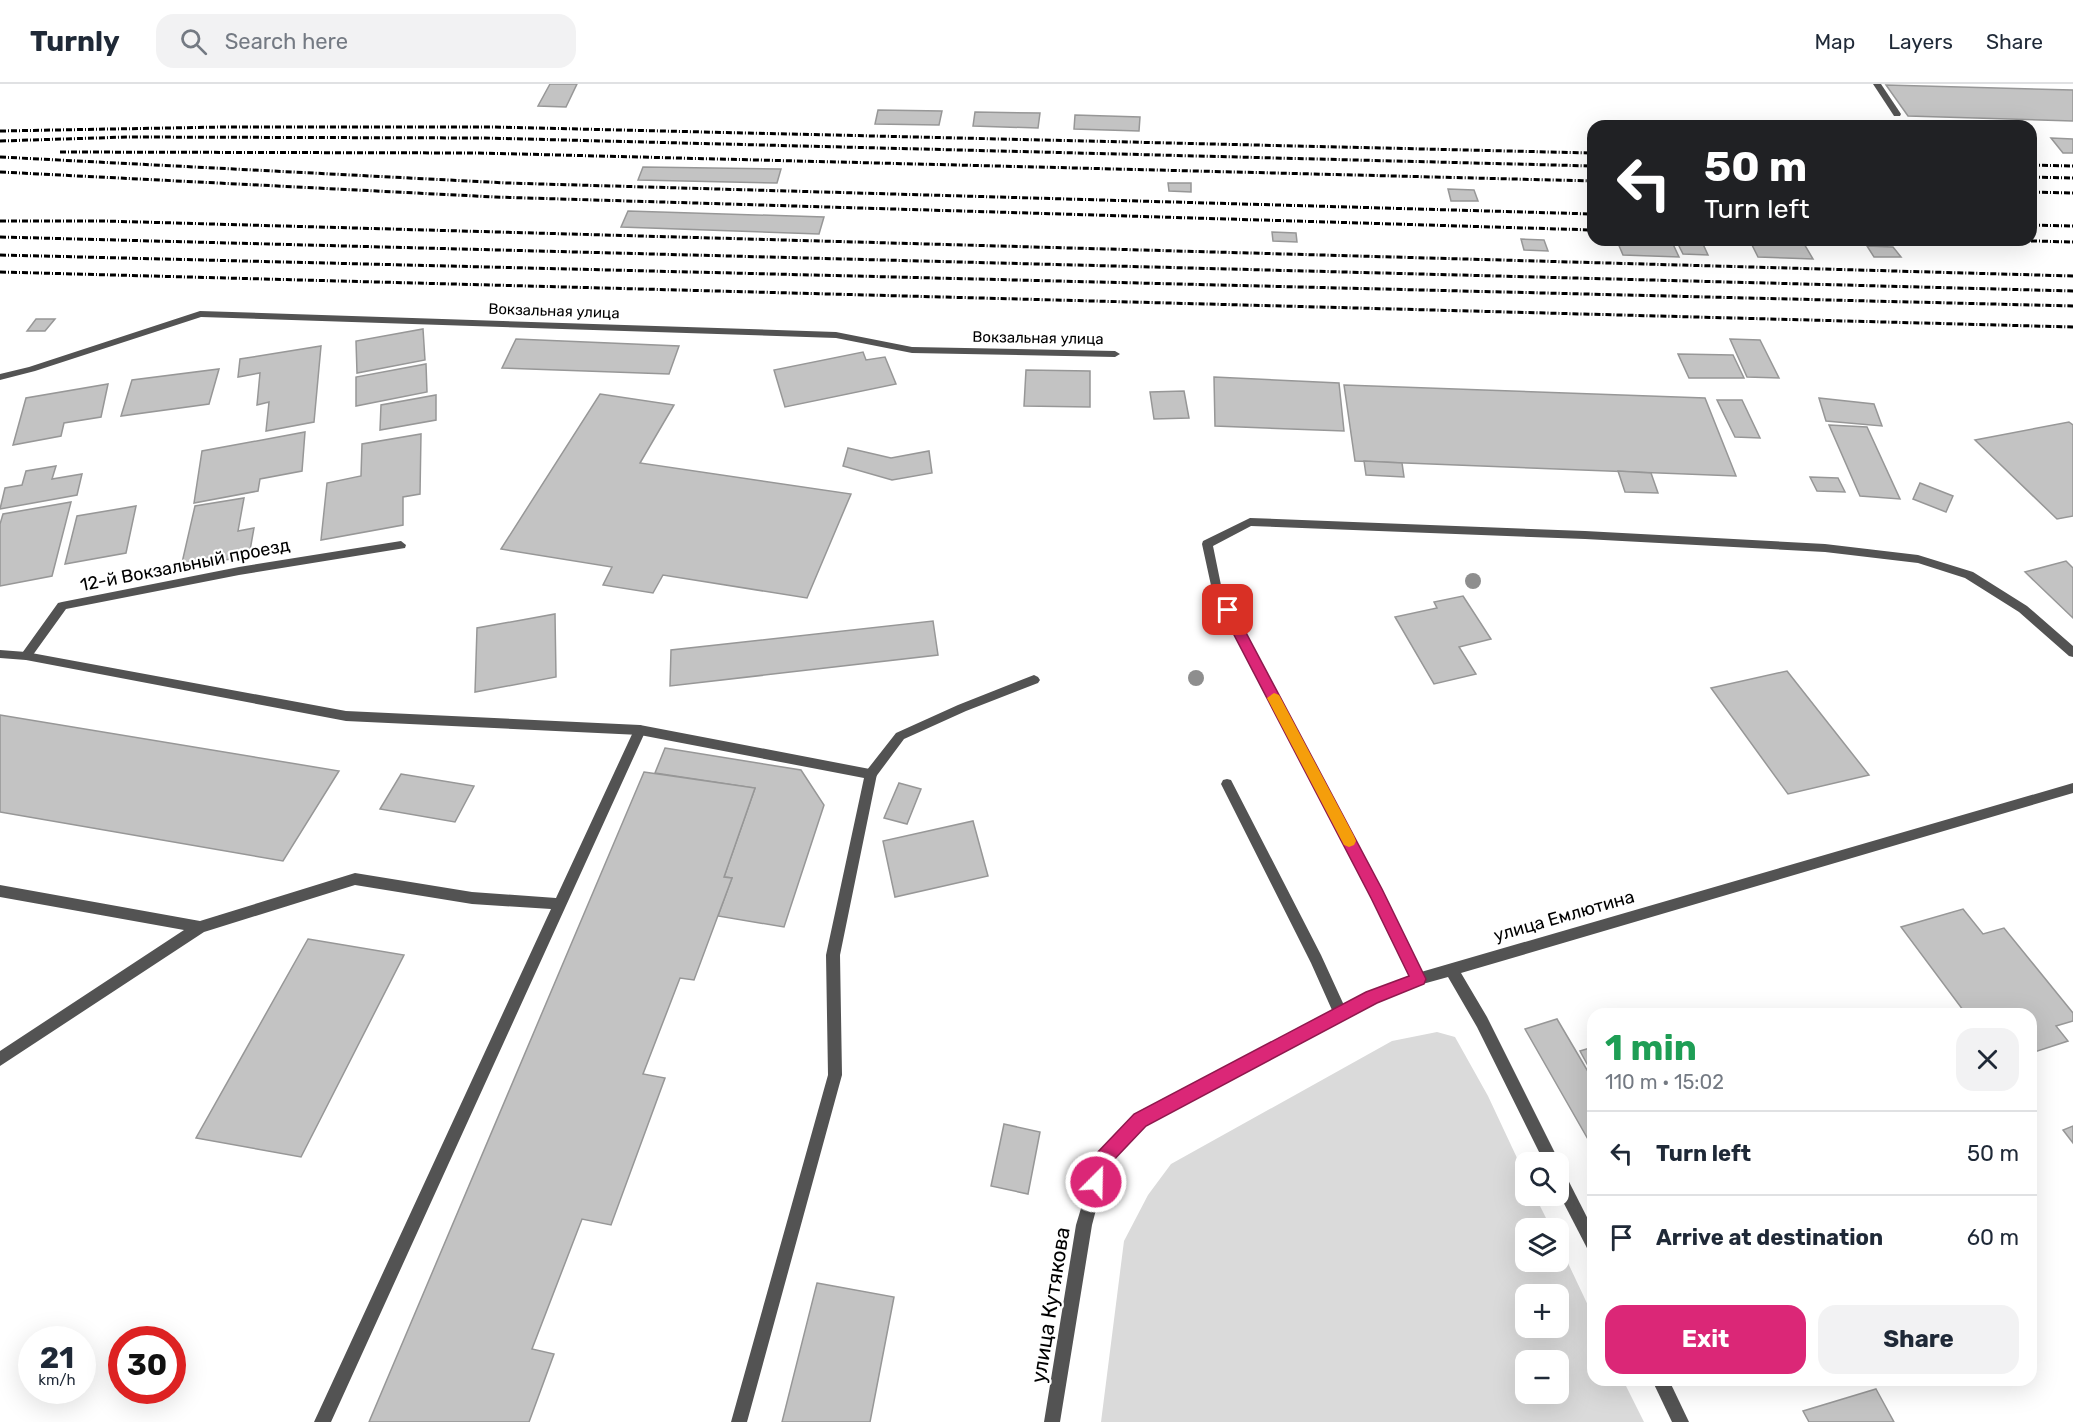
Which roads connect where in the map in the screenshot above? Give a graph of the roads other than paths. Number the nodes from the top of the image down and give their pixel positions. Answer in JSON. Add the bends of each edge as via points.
{"nodes":[{"id":1,"x":1877,"y":84,"type":"edge"},
{"id":2,"x":1897,"y":114,"type":"dead end"},
{"id":3,"x":1115,"y":354,"type":"dead end"},
{"id":4,"x":0,"y":377,"type":"edge"},
{"id":5,"x":401,"y":545,"type":"dead end"},
{"id":6,"x":2073,"y":652,"type":"edge"},
{"id":7,"x":0,"y":654,"type":"edge"},
{"id":8,"x":26,"y":656,"type":"junction"},
{"id":9,"x":1034,"y":680,"type":"dead end"},
{"id":10,"x":640,"y":730,"type":"junction"},
{"id":11,"x":871,"y":774,"type":"junction"},
{"id":12,"x":1227,"y":784,"type":"dead end"},
{"id":13,"x":2073,"y":788,"type":"edge"},
{"id":14,"x":0,"y":891,"type":"edge"},
{"id":15,"x":559,"y":904,"type":"junction"},
{"id":16,"x":200,"y":927,"type":"junction"},
{"id":17,"x":1451,"y":969,"type":"junction"},
{"id":18,"x":1418,"y":979,"type":"junction"},
{"id":19,"x":1341,"y":1014,"type":"junction"},
{"id":20,"x":0,"y":1059,"type":"edge"},
{"id":21,"x":1547,"y":1152,"type":"edge"},
{"id":22,"x":1102,"y":1160,"type":"joint"},
{"id":23,"x":1569,"y":1197,"type":"edge"},
{"id":24,"x":1587,"y":1233,"type":"edge"},
{"id":25,"x":1663,"y":1386,"type":"edge"},
{"id":26,"x":322,"y":1422,"type":"edge"},
{"id":27,"x":739,"y":1422,"type":"edge"},
{"id":28,"x":1052,"y":1422,"type":"edge"},
{"id":29,"x":1681,"y":1422,"type":"edge"}],
"edges":[{"from":1,"to":2,"type":"street"},
{"from":3,"to":4,"type":"street","name":"Вокзальная улица","via":[[912,350],[836,336],[200,314]]},
{"from":5,"to":8,"type":"street","name":"12-й Вокзальный проезд","via":[[239,571],[62,606]]},
{"from":6,"to":18,"type":"street","via":[[2023,609],[1969,574],[1918,559],[1825,548],[1250,522],[1207,544],[1217,590]]},
{"from":7,"to":8,"type":"street"},
{"from":8,"to":10,"type":"street","via":[[346,716]]},
{"from":9,"to":11,"type":"street","via":[[900,736]]},
{"from":10,"to":11,"type":"street"},
{"from":10,"to":15,"type":"street"},
{"from":11,"to":27,"type":"street","via":[[833,956],[835,1075]]},
{"from":12,"to":19,"type":"street"},
{"from":13,"to":17,"type":"street","name":"улица Емлютина"},
{"from":14,"to":16,"type":"street"},
{"from":15,"to":16,"type":"street","via":[[472,898],[355,879]]},
{"from":15,"to":26,"type":"street"},
{"from":16,"to":20,"type":"street"},
{"from":17,"to":18,"type":"street","name":"улица Емлютина"},
{"from":17,"to":21,"type":"street"},
{"from":18,"to":19,"type":"street","name":"улица Емлютина"},
{"from":19,"to":22,"type":"street","name":"улица Емлютина","via":[[1140,1120]]},
{"from":22,"to":28,"type":"street","name":"улица Кутякова","via":[[1084,1225]]},
{"from":23,"to":24,"type":"street"},
{"from":25,"to":29,"type":"street"}]}
